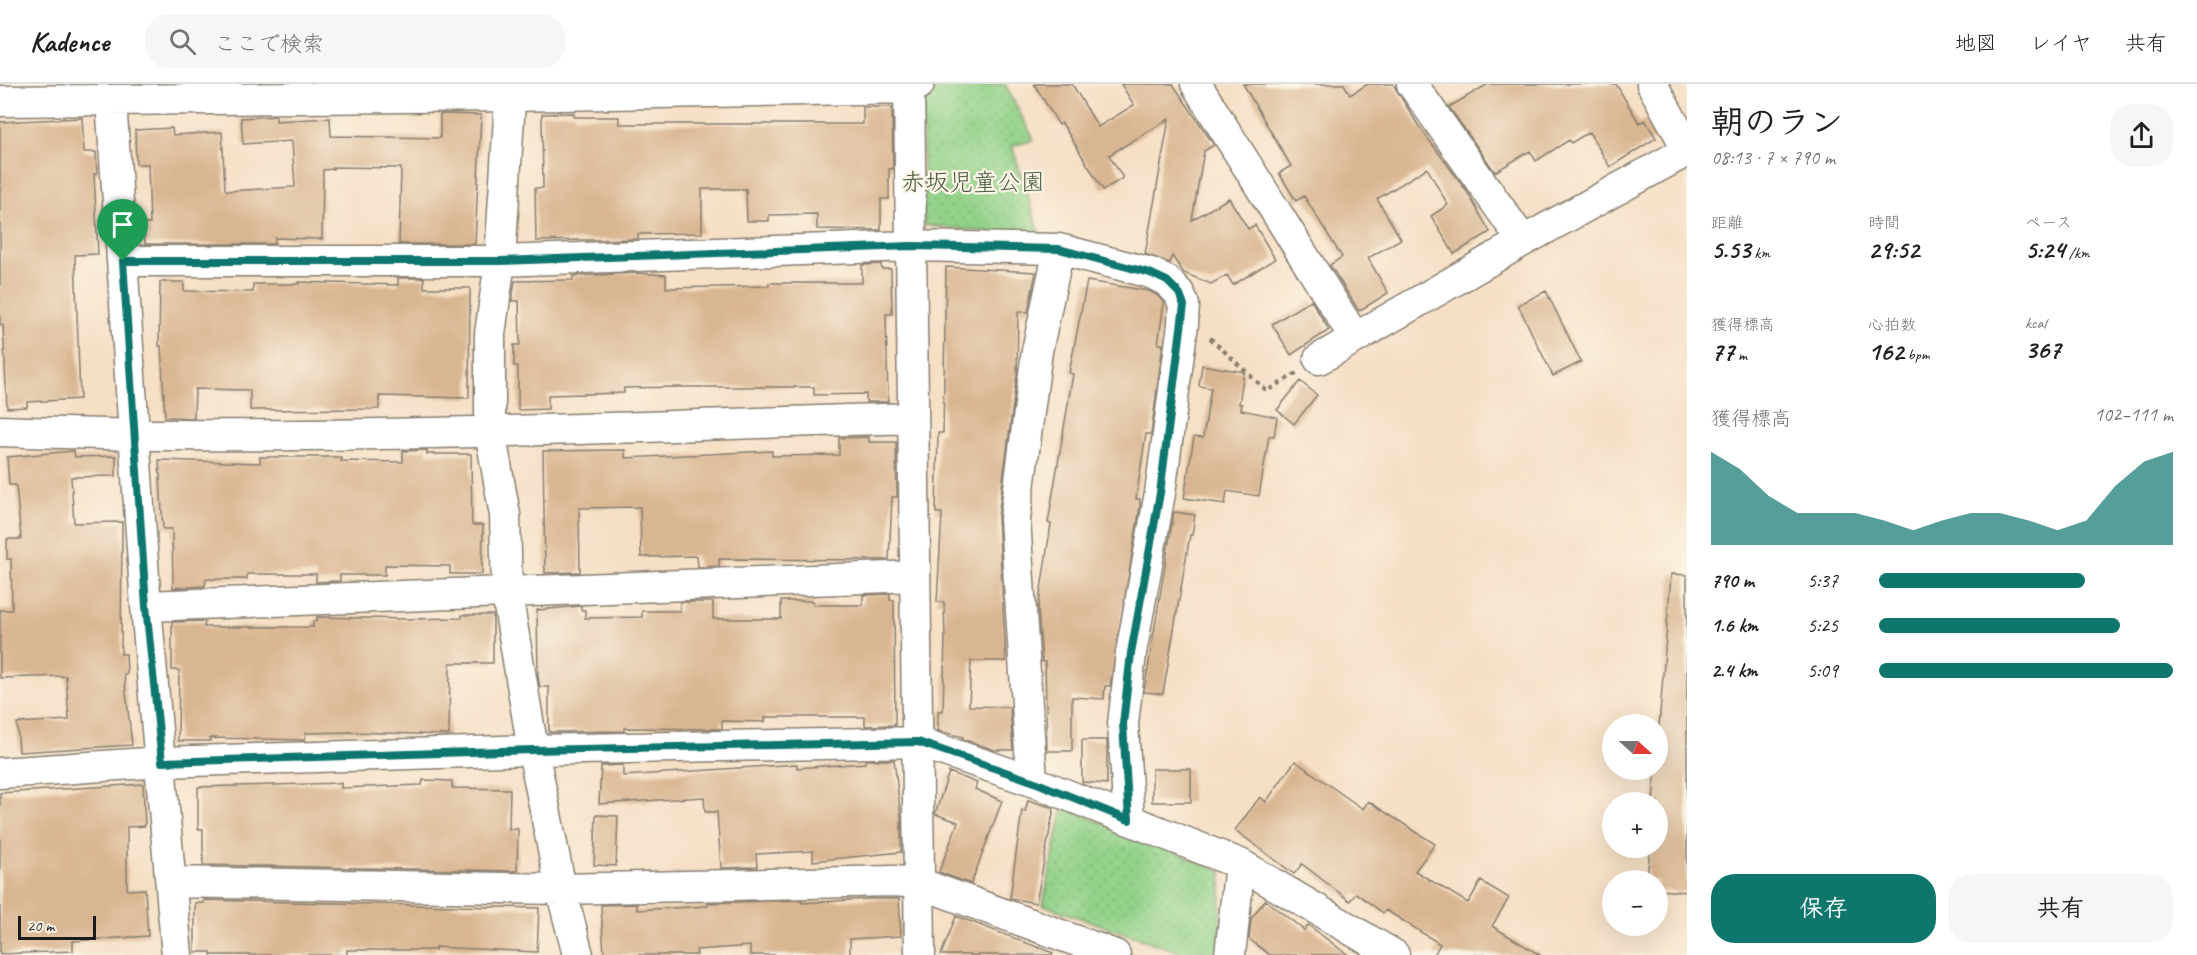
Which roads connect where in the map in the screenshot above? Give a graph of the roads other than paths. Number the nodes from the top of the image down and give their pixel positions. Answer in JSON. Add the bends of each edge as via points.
{"nodes":[{"id":1,"x":1196,"y":84,"type":"edge"},
{"id":2,"x":1412,"y":84,"type":"edge"},
{"id":3,"x":1652,"y":84,"type":"edge"},
{"id":4,"x":912,"y":85,"type":"edge"},
{"id":5,"x":720,"y":88,"type":"edge"},
{"id":6,"x":511,"y":90,"type":"edge"},
{"id":7,"x":14,"y":96,"type":"edge"},
{"id":8,"x":111,"y":101,"type":"junction"},
{"id":9,"x":1687,"y":150,"type":"edge"},
{"id":10,"x":1523,"y":241,"type":"junction"},
{"id":11,"x":911,"y":246,"type":"junction"},
{"id":12,"x":1059,"y":249,"type":"junction"},
{"id":13,"x":123,"y":261,"type":"junction"},
{"id":14,"x":500,"y":261,"type":"junction"},
{"id":15,"x":1355,"y":338,"type":"junction"},
{"id":16,"x":1319,"y":359,"type":"road end"},
{"id":17,"x":913,"y":418,"type":"junction"},
{"id":18,"x":490,"y":430,"type":"junction"},
{"id":19,"x":0,"y":431,"type":"edge"},
{"id":20,"x":134,"y":436,"type":"junction"},
{"id":21,"x":915,"y":576,"type":"junction"},
{"id":22,"x":507,"y":594,"type":"junction"},
{"id":23,"x":146,"y":606,"type":"junction"},
{"id":24,"x":918,"y":742,"type":"junction"},
{"id":25,"x":533,"y":750,"type":"junction"},
{"id":26,"x":162,"y":762,"type":"junction"},
{"id":27,"x":0,"y":773,"type":"edge"},
{"id":28,"x":1032,"y":781,"type":"junction"},
{"id":29,"x":1129,"y":820,"type":"junction"},
{"id":30,"x":1240,"y":864,"type":"junction"},
{"id":31,"x":171,"y":882,"type":"junction"},
{"id":32,"x":919,"y":883,"type":"junction"},
{"id":33,"x":561,"y":889,"type":"junction"},
{"id":34,"x":177,"y":955,"type":"edge"},
{"id":35,"x":578,"y":955,"type":"edge"},
{"id":36,"x":920,"y":955,"type":"edge"},
{"id":37,"x":1115,"y":955,"type":"edge"},
{"id":38,"x":1230,"y":955,"type":"edge"},
{"id":39,"x":1394,"y":955,"type":"edge"}],
"edges":[{"from":1,"to":15,"type":"street"},
{"from":2,"to":10,"type":"street"},
{"from":3,"to":9,"type":"street"},
{"from":4,"to":5,"type":"street"},
{"from":4,"to":11,"type":"street"},
{"from":5,"to":6,"type":"street"},
{"from":6,"to":8,"type":"street"},
{"from":6,"to":14,"type":"street"},
{"from":7,"to":8,"type":"street"},
{"from":8,"to":13,"type":"street"},
{"from":9,"to":10,"type":"street"},
{"from":10,"to":15,"type":"street"},
{"from":11,"to":12,"type":"street"},
{"from":11,"to":14,"type":"street"},
{"from":11,"to":17,"type":"street"},
{"from":12,"to":28,"type":"street","via":[[1037,351],[1015,519]]},
{"from":12,"to":29,"type":"street","via":[[1150,273],[1167,281],[1184,305],[1160,493],[1131,653],[1123,724]]},
{"from":13,"to":14,"type":"street"},
{"from":13,"to":20,"type":"street"},
{"from":14,"to":18,"type":"street","via":[[490,334]]},
{"from":15,"to":16,"type":"street"},
{"from":17,"to":18,"type":"street"},
{"from":17,"to":21,"type":"street"},
{"from":18,"to":20,"type":"street"},
{"from":18,"to":22,"type":"street","via":[[505,515]]},
{"from":19,"to":20,"type":"street"},
{"from":20,"to":23,"type":"street"},
{"from":21,"to":22,"type":"street"},
{"from":21,"to":24,"type":"street"},
{"from":22,"to":23,"type":"street"},
{"from":22,"to":25,"type":"street"},
{"from":23,"to":26,"type":"street"},
{"from":24,"to":25,"type":"street"},
{"from":24,"to":28,"type":"street"},
{"from":24,"to":32,"type":"street"},
{"from":25,"to":26,"type":"street"},
{"from":25,"to":33,"type":"street"},
{"from":26,"to":27,"type":"street"},
{"from":26,"to":31,"type":"street"},
{"from":28,"to":29,"type":"street"},
{"from":29,"to":30,"type":"street"},
{"from":30,"to":38,"type":"street"},
{"from":30,"to":39,"type":"street"},
{"from":31,"to":33,"type":"street"},
{"from":31,"to":34,"type":"street"},
{"from":32,"to":33,"type":"street"},
{"from":32,"to":36,"type":"street"},
{"from":32,"to":37,"type":"street"},
{"from":33,"to":35,"type":"street"}]}
